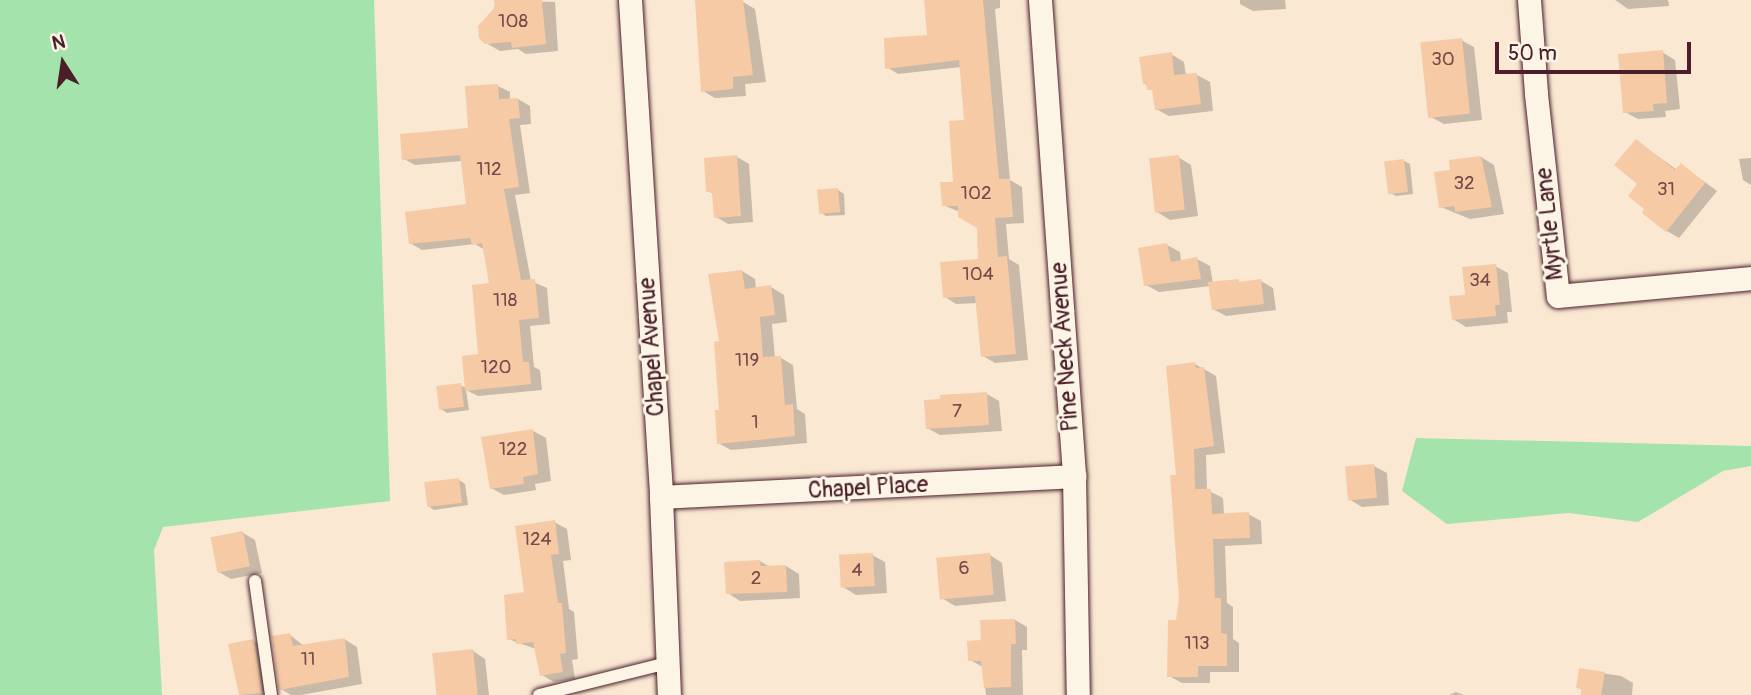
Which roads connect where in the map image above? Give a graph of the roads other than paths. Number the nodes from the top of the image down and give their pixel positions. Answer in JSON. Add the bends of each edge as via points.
{"nodes":[{"id":1,"x":631,"y":0,"type":"edge"},
{"id":2,"x":1040,"y":0,"type":"edge"},
{"id":3,"x":1530,"y":0,"type":"edge"},
{"id":4,"x":1751,"y":278,"type":"edge"},
{"id":5,"x":1074,"y":477,"type":"junction"},
{"id":6,"x":661,"y":497,"type":"junction"},
{"id":7,"x":255,"y":581,"type":"dead end"},
{"id":8,"x":667,"y":663,"type":"junction"},
{"id":9,"x":271,"y":695,"type":"edge"},
{"id":10,"x":539,"y":695,"type":"edge"},
{"id":11,"x":669,"y":695,"type":"edge"},
{"id":12,"x":1078,"y":695,"type":"edge"}],
"edges":[{"from":1,"to":6,"type":"street","name":"Chapel Avenue"},
{"from":2,"to":5,"type":"street","name":"Pine Neck Avenue"},
{"from":3,"to":4,"type":"street","name":"Myrtle Lane","via":[[1558,296]]},
{"from":5,"to":6,"type":"street","name":"Chapel Place"},
{"from":5,"to":12,"type":"street","name":"Pine Neck Avenue"},
{"from":6,"to":8,"type":"street","name":"Chapel Avenue"},
{"from":7,"to":9,"type":"lane"},
{"from":8,"to":10,"type":"lane"},
{"from":8,"to":11,"type":"street","name":"Chapel Avenue"}]}
